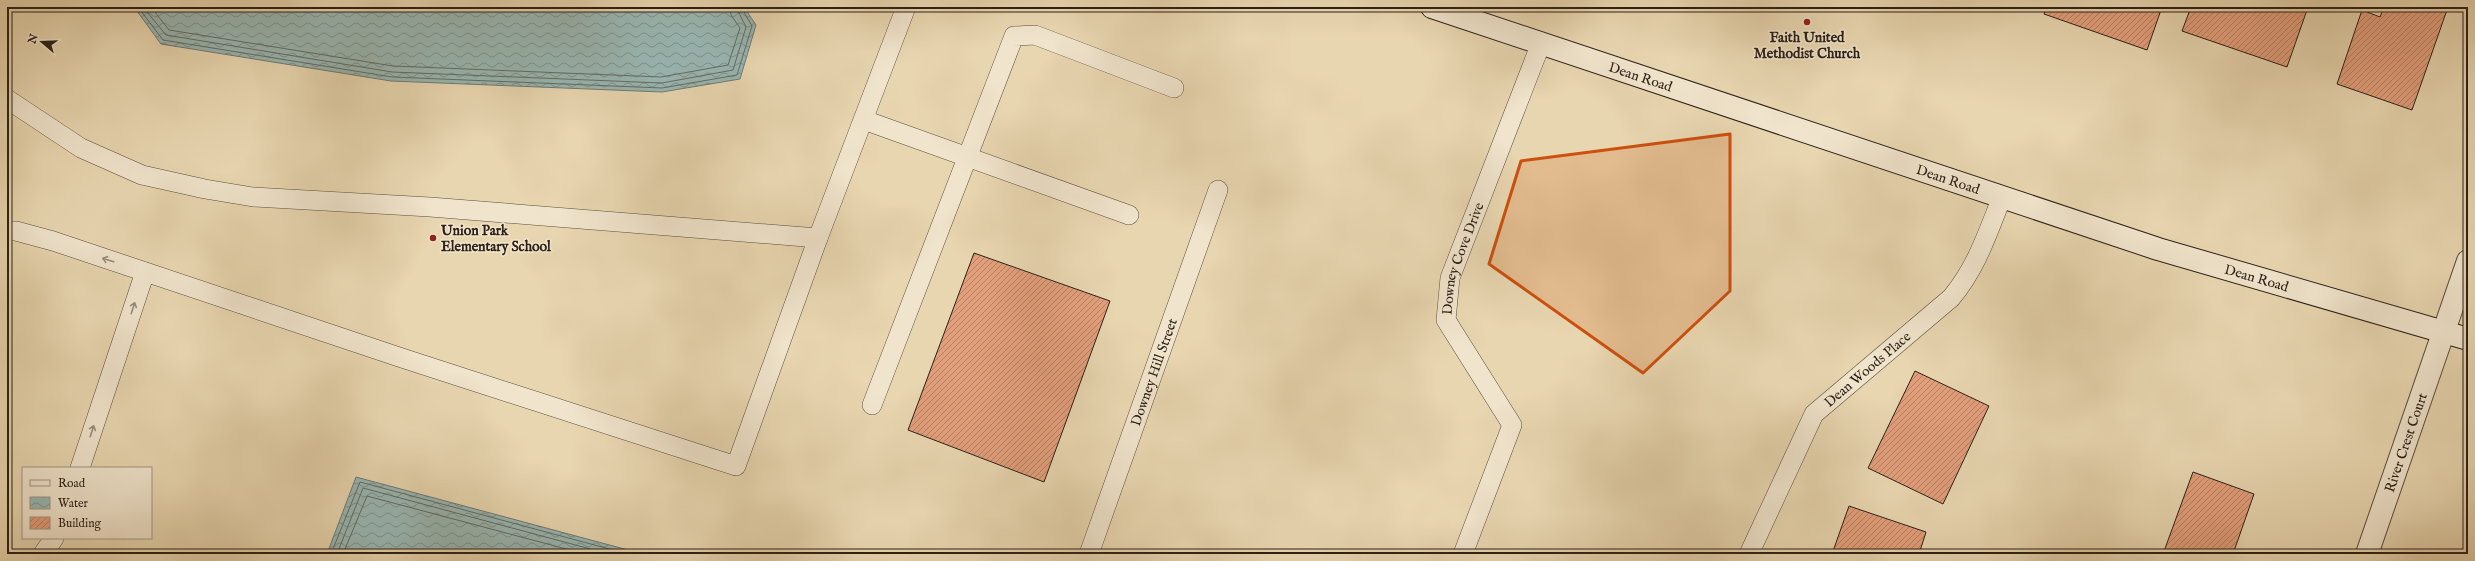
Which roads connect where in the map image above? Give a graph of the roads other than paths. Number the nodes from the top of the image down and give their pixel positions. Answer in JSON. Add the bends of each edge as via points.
{"nodes":[{"id":1,"x":906,"y":7,"type":"edge"},
{"id":2,"x":1432,"y":7,"type":"edge"},
{"id":3,"x":1541,"y":43,"type":"junction"},
{"id":4,"x":1174,"y":88,"type":"dead end"},
{"id":5,"x":7,"y":99,"type":"edge"},
{"id":6,"x":864,"y":120,"type":"junction"},
{"id":7,"x":968,"y":156,"type":"junction"},
{"id":8,"x":1218,"y":190,"type":"dead end"},
{"id":9,"x":2002,"y":197,"type":"junction"},
{"id":10,"x":1130,"y":215,"type":"dead end"},
{"id":11,"x":7,"y":231,"type":"edge"},
{"id":12,"x":818,"y":238,"type":"junction"},
{"id":13,"x":2468,"y":261,"type":"edge"},
{"id":14,"x":145,"y":272,"type":"junction"},
{"id":15,"x":2444,"y":331,"type":"junction"},
{"id":16,"x":2468,"y":339,"type":"edge"},
{"id":17,"x":872,"y":406,"type":"dead end"},
{"id":18,"x":80,"y":467,"type":"edge"},
{"id":19,"x":53,"y":539,"type":"edge"},
{"id":20,"x":43,"y":554,"type":"edge"},
{"id":21,"x":1089,"y":554,"type":"edge"},
{"id":22,"x":1464,"y":554,"type":"edge"},
{"id":23,"x":1749,"y":554,"type":"edge"},
{"id":24,"x":2367,"y":554,"type":"edge"}],
"edges":[{"from":1,"to":6,"type":"lane"},
{"from":2,"to":3,"type":"main road","name":"Dean Road"},
{"from":3,"to":9,"type":"main road","name":"Dean Road"},
{"from":3,"to":22,"type":"lane","name":"Downey Cove Drive","via":[[1450,278],[1446,320],[1512,425]]},
{"from":4,"to":7,"type":"lane","via":[[1035,35],[1014,36]]},
{"from":5,"to":12,"type":"lane","via":[[81,148],[142,175],[205,189],[253,197],[430,207]]},
{"from":6,"to":7,"type":"lane"},
{"from":6,"to":12,"type":"lane"},
{"from":7,"to":10,"type":"lane"},
{"from":7,"to":17,"type":"lane"},
{"from":8,"to":21,"type":"lane","name":"Downey Hill Street"},
{"from":9,"to":15,"type":"main road","name":"Dean Road","via":[[2211,265]]},
{"from":9,"to":23,"type":"lane","name":"Dean Woods Place","via":[[1976,262],[1951,298],[1814,414]]},
{"from":14,"to":11,"type":"lane","one_way":true,"via":[[53,241]]},
{"from":12,"to":14,"type":"lane","via":[[736,466]]},
{"from":13,"to":15,"type":"main road","name":"River Crest Court"},
{"from":18,"to":14,"type":"lane","one_way":true},
{"from":15,"to":16,"type":"main road","name":"Dean Road"},
{"from":15,"to":24,"type":"main road","name":"River Crest Court"},
{"from":19,"to":20,"type":"lane"}]}
